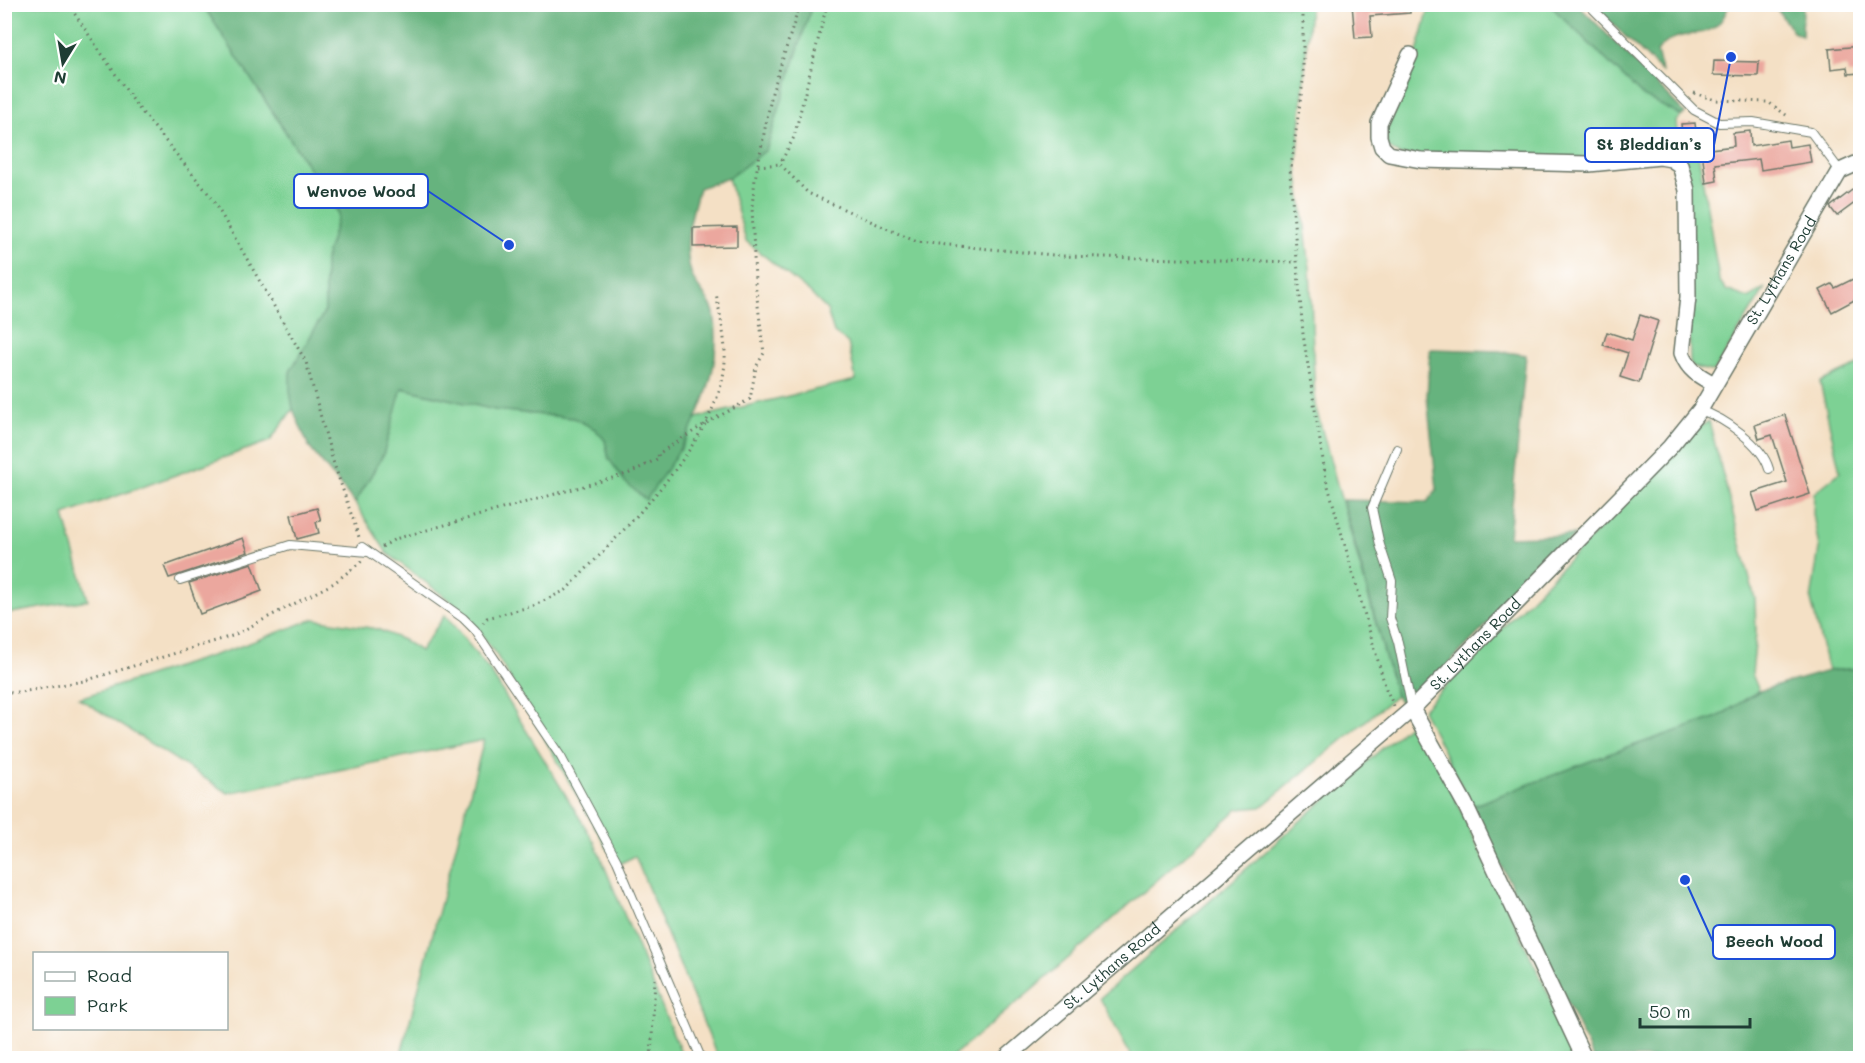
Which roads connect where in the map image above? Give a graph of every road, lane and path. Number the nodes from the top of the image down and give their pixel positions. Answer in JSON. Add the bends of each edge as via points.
{"nodes":[{"id":1,"x":68,"y":4,"type":"edge"},
{"id":2,"x":800,"y":4,"type":"edge"},
{"id":3,"x":827,"y":4,"type":"edge"},
{"id":4,"x":1303,"y":4,"type":"edge"},
{"id":5,"x":1588,"y":4,"type":"edge"},
{"id":6,"x":1410,"y":56,"type":"dead end"},
{"id":7,"x":1669,"y":85,"type":"junction"},
{"id":8,"x":1811,"y":132,"type":"junction"},
{"id":9,"x":1860,"y":162,"type":"edge"},
{"id":10,"x":780,"y":164,"type":"junction"},
{"id":11,"x":757,"y":166,"type":"junction"},
{"id":12,"x":1840,"y":171,"type":"junction"},
{"id":13,"x":1298,"y":262,"type":"junction"},
{"id":14,"x":716,"y":293,"type":"dead end"},
{"id":15,"x":1714,"y":384,"type":"junction"},
{"id":16,"x":1700,"y":410,"type":"junction"},
{"id":17,"x":705,"y":424,"type":"junction"},
{"id":18,"x":1397,"y":449,"type":"dead end"},
{"id":19,"x":1769,"y":469,"type":"dead end"},
{"id":20,"x":362,"y":547,"type":"joint"},
{"id":21,"x":371,"y":553,"type":"junction"},
{"id":22,"x":180,"y":580,"type":"dead end"},
{"id":23,"x":475,"y":630,"type":"junction"},
{"id":24,"x":4,"y":692,"type":"edge"},
{"id":25,"x":1412,"y":709,"type":"junction"},
{"id":26,"x":1400,"y":720,"type":"junction"},
{"id":27,"x":656,"y":972,"type":"dead end"},
{"id":28,"x":651,"y":1059,"type":"edge"},
{"id":29,"x":701,"y":1059,"type":"edge"},
{"id":30,"x":1006,"y":1059,"type":"edge"},
{"id":31,"x":1584,"y":1059,"type":"edge"}],
"edges":[{"from":1,"to":20,"type":"path","via":[[137,106],[212,198],[306,362]]},
{"from":2,"to":11,"type":"path","via":[[772,93]]},
{"from":3,"to":10,"type":"path","via":[[794,136]]},
{"from":4,"to":13,"type":"path","via":[[1303,81],[1290,174]]},
{"from":5,"to":7,"type":"lane"},
{"from":6,"to":15,"type":"street","via":[[1379,123],[1382,147],[1389,154],[1421,160],[1589,164],[1660,158],[1680,165],[1688,190],[1689,261],[1682,353],[1696,374]]},
{"from":7,"to":8,"type":"path","via":[[1715,100],[1768,102]]},
{"from":7,"to":8,"type":"lane","via":[[1694,110],[1719,123],[1753,122]]},
{"from":8,"to":12,"type":"lane"},
{"from":9,"to":12,"type":"street"},
{"from":10,"to":11,"type":"path"},
{"from":10,"to":13,"type":"path","via":[[808,193],[917,242],[1064,256]]},
{"from":11,"to":17,"type":"path","via":[[752,207],[755,282],[764,353],[756,368],[750,399]]},
{"from":12,"to":15,"type":"street","name":"St. Lythans Road"},
{"from":13,"to":26,"type":"path","via":[[1303,334],[1326,479],[1386,690]]},
{"from":14,"to":17,"type":"path","via":[[725,361]]},
{"from":15,"to":16,"type":"street","name":"St. Lythans Road"},
{"from":16,"to":19,"type":"lane","via":[[1731,426],[1759,451]]},
{"from":16,"to":25,"type":"street","name":"St. Lythans Road","via":[[1670,447]]},
{"from":17,"to":21,"type":"path","via":[[658,454],[659,458],[630,473],[395,539]]},
{"from":17,"to":23,"type":"path","via":[[650,502],[566,590],[533,606],[487,618]]},
{"from":18,"to":25,"type":"lane","via":[[1372,508],[1392,581],[1390,618]]},
{"from":20,"to":21,"type":"lane"},
{"from":21,"to":22,"type":"lane","via":[[290,545]]},
{"from":21,"to":23,"type":"lane"},
{"from":21,"to":24,"type":"path","via":[[334,583],[232,636],[84,681]]},
{"from":23,"to":29,"type":"lane","via":[[561,757],[617,861]]},
{"from":25,"to":26,"type":"street","name":"St. Lythans Road"},
{"from":25,"to":31,"type":"street","via":[[1465,804]]},
{"from":26,"to":30,"type":"street","name":"St. Lythans Road"},
{"from":27,"to":28,"type":"path"}]}
